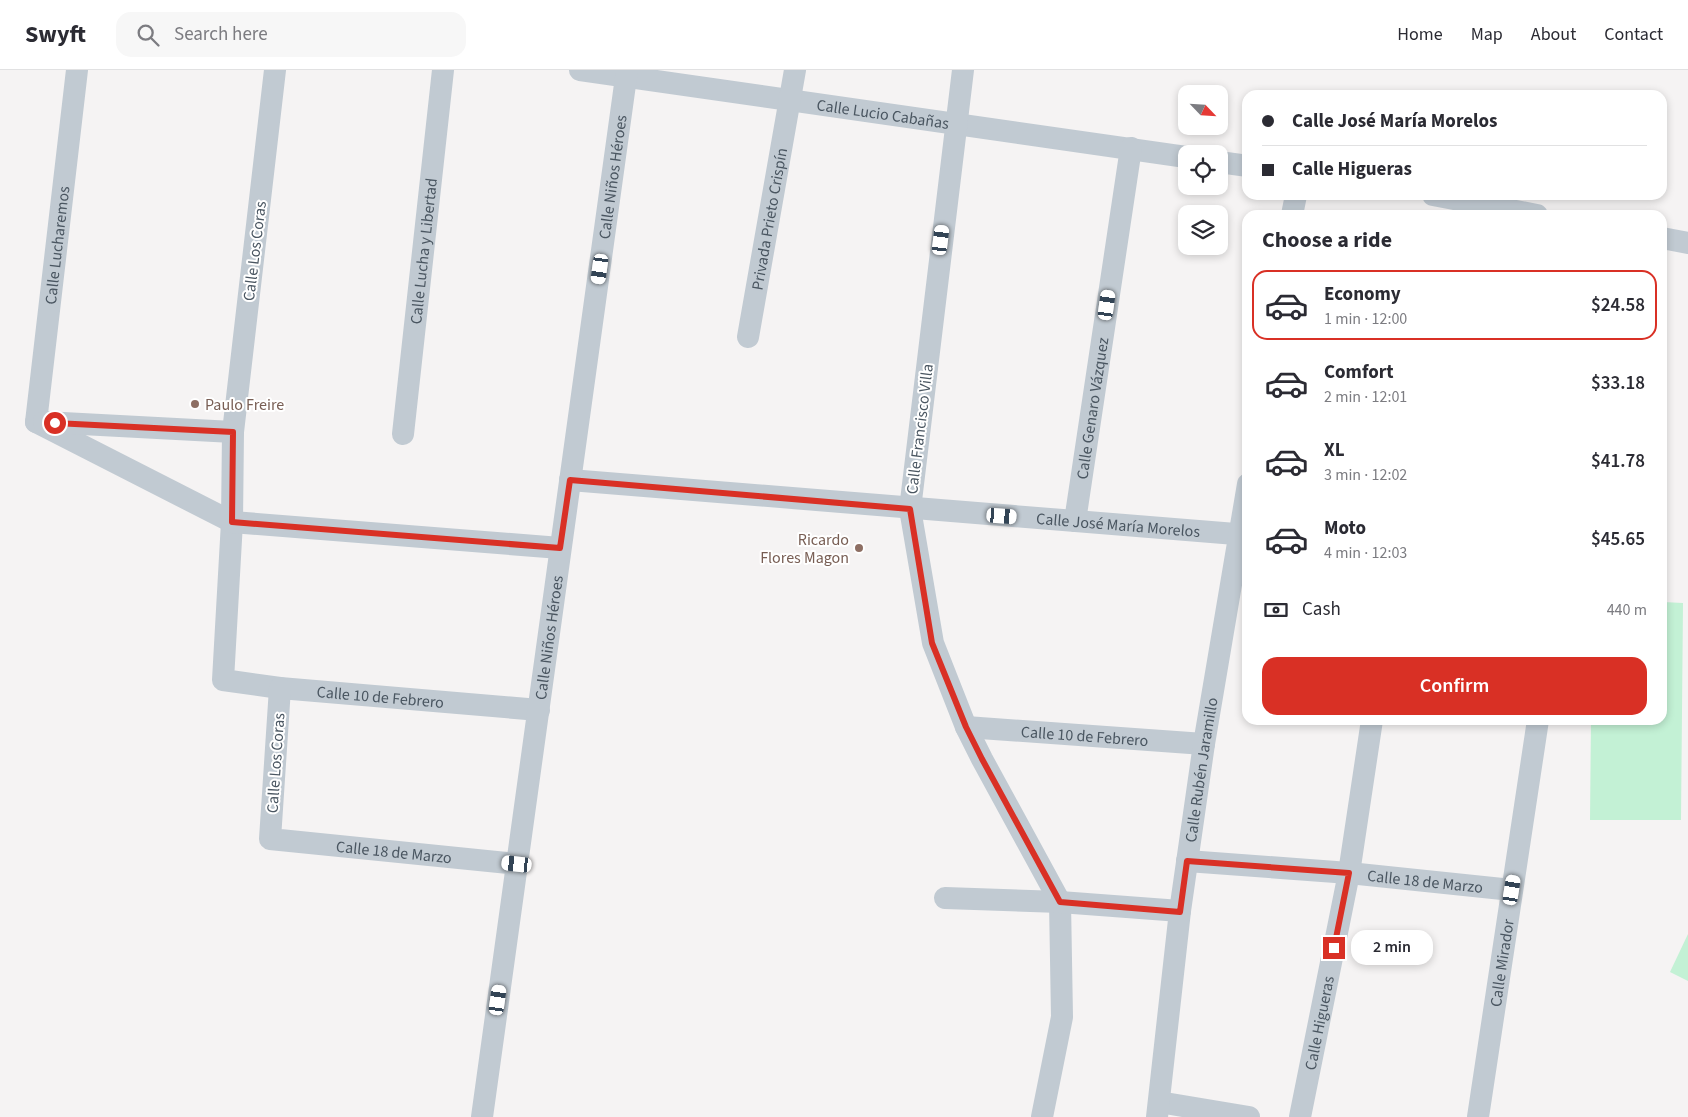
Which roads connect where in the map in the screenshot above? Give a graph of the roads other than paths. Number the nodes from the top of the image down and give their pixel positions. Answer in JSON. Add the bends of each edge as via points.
{"nodes":[{"id":1,"x":77,"y":70,"type":"edge"},
{"id":2,"x":275,"y":70,"type":"edge"},
{"id":3,"x":443,"y":70,"type":"edge"},
{"id":4,"x":580,"y":70,"type":"edge"},
{"id":5,"x":795,"y":70,"type":"edge"},
{"id":6,"x":963,"y":70,"type":"edge"},
{"id":7,"x":626,"y":73,"type":"edge"},
{"id":8,"x":790,"y":101,"type":"junction"},
{"id":9,"x":955,"y":125,"type":"junction"},
{"id":10,"x":1131,"y":148,"type":"junction"},
{"id":11,"x":1178,"y":156,"type":"edge"},
{"id":12,"x":1228,"y":163,"type":"edge"},
{"id":13,"x":1242,"y":165,"type":"edge"},
{"id":14,"x":1444,"y":203,"type":"edge"},
{"id":15,"x":1498,"y":210,"type":"edge"},
{"id":16,"x":1667,"y":239,"type":"edge"},
{"id":17,"x":1688,"y":243,"type":"edge"},
{"id":18,"x":748,"y":337,"type":"dead end"},
{"id":19,"x":36,"y":422,"type":"junction"},
{"id":20,"x":233,"y":432,"type":"junction"},
{"id":21,"x":403,"y":434,"type":"dead end"},
{"id":22,"x":570,"y":480,"type":"junction"},
{"id":23,"x":910,"y":509,"type":"junction"},
{"id":24,"x":1075,"y":521,"type":"junction"},
{"id":25,"x":232,"y":522,"type":"junction"},
{"id":26,"x":1242,"y":535,"type":"edge"},
{"id":27,"x":1242,"y":540,"type":"edge"},
{"id":28,"x":560,"y":548,"type":"junction"},
{"id":29,"x":280,"y":688,"type":"junction"},
{"id":30,"x":539,"y":710,"type":"junction"},
{"id":31,"x":1371,"y":725,"type":"edge"},
{"id":32,"x":1537,"y":725,"type":"edge"},
{"id":33,"x":966,"y":727,"type":"junction"},
{"id":34,"x":1204,"y":744,"type":"junction"},
{"id":35,"x":270,"y":839,"type":"joint"},
{"id":36,"x":1187,"y":861,"type":"junction"},
{"id":37,"x":517,"y":864,"type":"junction"},
{"id":38,"x":1349,"y":873,"type":"junction"},
{"id":39,"x":1512,"y":890,"type":"junction"},
{"id":40,"x":945,"y":898,"type":"dead end"},
{"id":41,"x":1060,"y":902,"type":"junction"},
{"id":42,"x":1180,"y":912,"type":"junction"},
{"id":43,"x":1158,"y":1109,"type":"edge"},
{"id":44,"x":482,"y":1117,"type":"edge"},
{"id":45,"x":1042,"y":1117,"type":"edge"},
{"id":46,"x":1249,"y":1117,"type":"edge"},
{"id":47,"x":1300,"y":1117,"type":"edge"},
{"id":48,"x":1478,"y":1117,"type":"edge"}],
"edges":[{"from":1,"to":19,"type":"street","name":"Calle Lucharemos"},
{"from":2,"to":20,"type":"street","name":"Calle Los Coras"},
{"from":3,"to":21,"type":"street","name":"Calle Lucha y Libertad"},
{"from":4,"to":7,"type":"street","name":"Calle Lucio Cabañas"},
{"from":5,"to":8,"type":"street","name":"Privada Prieto Crispín"},
{"from":6,"to":9,"type":"street","name":"Calle Francisco Villa"},
{"from":7,"to":8,"type":"street","name":"Calle Lucio Cabañas"},
{"from":7,"to":22,"type":"street","name":"Calle Niños Héroes"},
{"from":8,"to":9,"type":"street","name":"Calle Lucio Cabañas"},
{"from":8,"to":18,"type":"street","name":"Privada Prieto Crispín"},
{"from":9,"to":10,"type":"street","name":"Calle Lucio Cabañas"},
{"from":9,"to":23,"type":"street","name":"Calle Francisco Villa"},
{"from":10,"to":11,"type":"street","name":"Calle Lucio Cabañas"},
{"from":10,"to":24,"type":"street","name":"Calle Genaro Vázquez"},
{"from":12,"to":13,"type":"street"},
{"from":14,"to":15,"type":"street"},
{"from":16,"to":17,"type":"street"},
{"from":19,"to":20,"type":"street"},
{"from":19,"to":25,"type":"street"},
{"from":20,"to":25,"type":"street"},
{"from":22,"to":23,"type":"street","name":"Calle José María Morelos"},
{"from":22,"to":28,"type":"street","name":"Calle Niños Héroes"},
{"from":23,"to":24,"type":"street","name":"Calle José María Morelos"},
{"from":23,"to":33,"type":"street","name":"Calle Francisco Villa","via":[[932,643]]},
{"from":24,"to":26,"type":"street","name":"Calle José María Morelos"},
{"from":25,"to":28,"type":"street"},
{"from":25,"to":29,"type":"street","name":"Calle 10 de Febrero","via":[[223,680]]},
{"from":27,"to":34,"type":"street","name":"Calle Rubén Jaramillo"},
{"from":28,"to":30,"type":"street","name":"Calle Niños Héroes"},
{"from":29,"to":30,"type":"street","name":"Calle 10 de Febrero"},
{"from":29,"to":35,"type":"street","name":"Calle Los Coras"},
{"from":30,"to":37,"type":"street","name":"Calle Niños Héroes"},
{"from":31,"to":38,"type":"street","name":"Calle Higueras"},
{"from":32,"to":39,"type":"street","name":"Calle Mirador"},
{"from":33,"to":34,"type":"street","name":"Calle 10 de Febrero"},
{"from":33,"to":41,"type":"street","name":"Calle Francisco Villa"},
{"from":34,"to":36,"type":"street","name":"Calle Rubén Jaramillo"},
{"from":35,"to":37,"type":"street","name":"Calle 18 de Marzo"},
{"from":36,"to":38,"type":"street","name":"Calle 18 de Marzo"},
{"from":36,"to":42,"type":"street","name":"Calle Rubén Jaramillo"},
{"from":37,"to":44,"type":"street","name":"Calle Niños Héroes"},
{"from":38,"to":39,"type":"street","name":"Calle 18 de Marzo"},
{"from":38,"to":47,"type":"street","name":"Calle Higueras"},
{"from":39,"to":48,"type":"street","name":"Calle Mirador"},
{"from":40,"to":41,"type":"street"},
{"from":41,"to":42,"type":"street"},
{"from":41,"to":45,"type":"street","name":"Calle Francisco Villa","via":[[1062,1017]]},
{"from":42,"to":43,"type":"street","name":"Calle Rubén Jaramillo"},
{"from":43,"to":46,"type":"street"}]}
